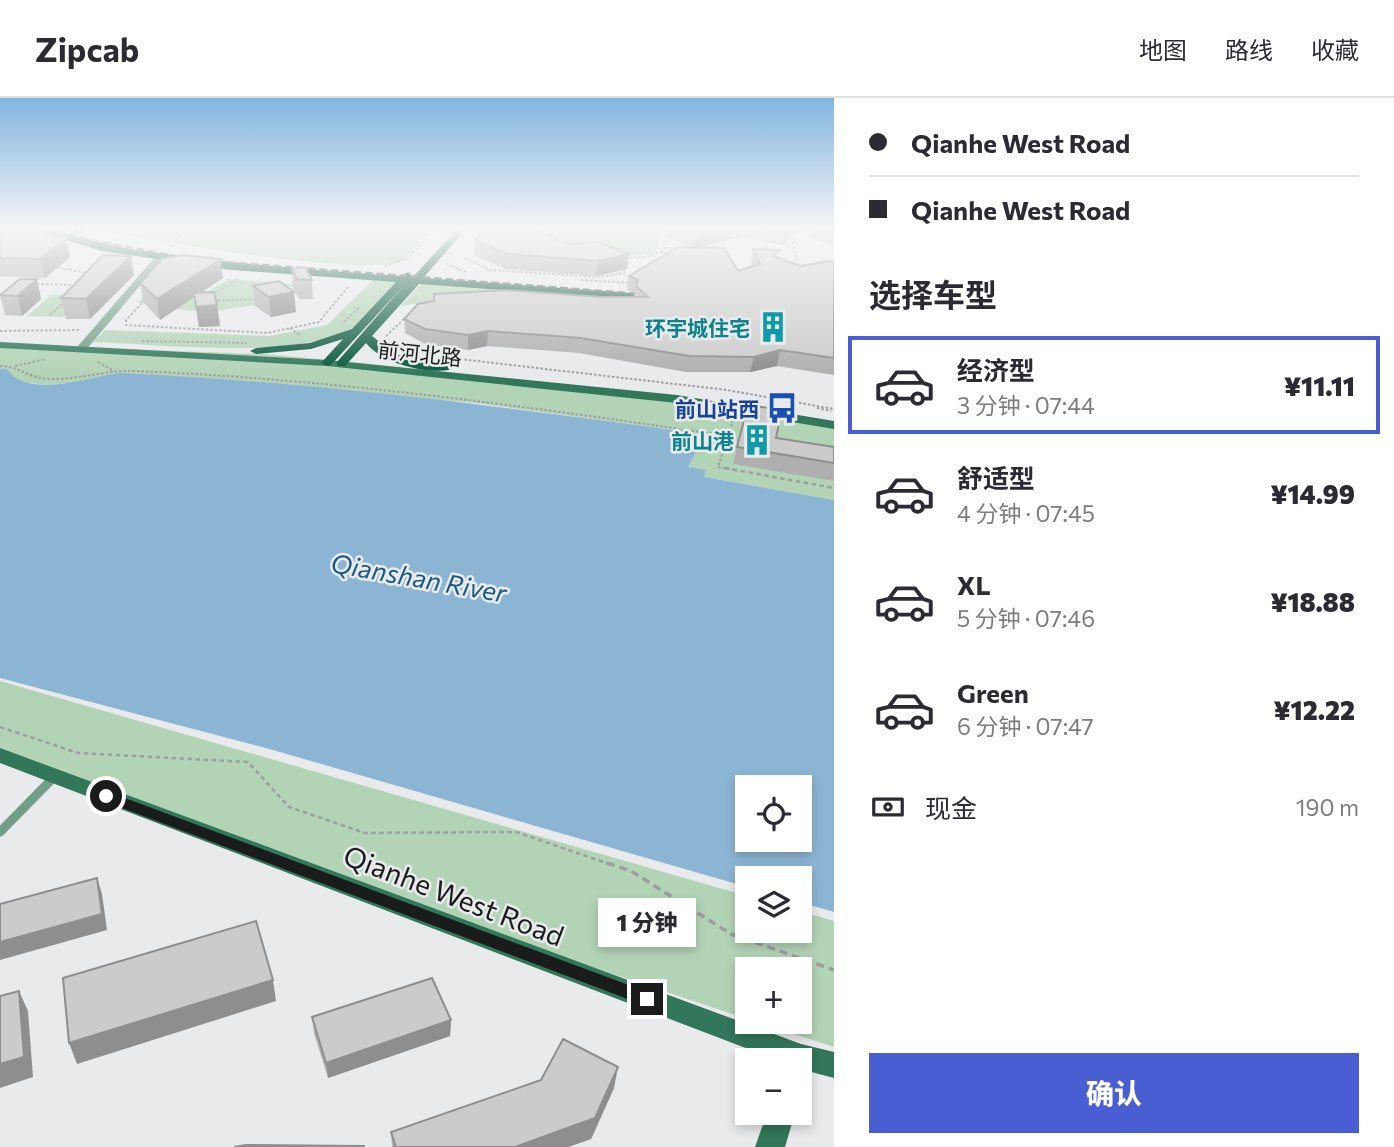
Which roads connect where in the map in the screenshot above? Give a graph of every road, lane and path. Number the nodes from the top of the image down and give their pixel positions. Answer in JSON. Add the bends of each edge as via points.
{"nodes":[{"id":1,"x":142,"y":277,"type":"edge"},
{"id":2,"x":242,"y":277,"type":"edge"},
{"id":3,"x":355,"y":277,"type":"edge"},
{"id":4,"x":359,"y":277,"type":"edge"},
{"id":5,"x":404,"y":277,"type":"edge"},
{"id":6,"x":479,"y":277,"type":"edge"},
{"id":7,"x":479,"y":277,"type":"edge"},
{"id":8,"x":421,"y":278,"type":"joint"},
{"id":9,"x":482,"y":278,"type":"junction"},
{"id":10,"x":21,"y":284,"type":"edge"},
{"id":11,"x":33,"y":284,"type":"edge"},
{"id":12,"x":640,"y":284,"type":"edge"},
{"id":13,"x":84,"y":285,"type":"edge"},
{"id":14,"x":629,"y":292,"type":"edge"},
{"id":15,"x":1,"y":294,"type":"edge"},
{"id":16,"x":213,"y":295,"type":"edge"},
{"id":17,"x":126,"y":296,"type":"junction"},
{"id":18,"x":0,"y":299,"type":"edge"},
{"id":19,"x":256,"y":299,"type":"edge"},
{"id":20,"x":385,"y":299,"type":"junction"},
{"id":21,"x":401,"y":300,"type":"junction"},
{"id":22,"x":64,"y":301,"type":"edge"},
{"id":23,"x":203,"y":301,"type":"edge"},
{"id":24,"x":421,"y":304,"type":"edge"},
{"id":25,"x":360,"y":307,"type":"dead end"},
{"id":26,"x":50,"y":315,"type":"dead end"},
{"id":27,"x":342,"y":325,"type":"dead end"},
{"id":28,"x":86,"y":329,"type":"dead end"},
{"id":29,"x":0,"y":331,"type":"edge"},
{"id":30,"x":363,"y":333,"type":"junction"},
{"id":31,"x":308,"y":337,"type":"dead end"},
{"id":32,"x":130,"y":340,"type":"dead end"},
{"id":33,"x":290,"y":340,"type":"dead end"},
{"id":34,"x":383,"y":340,"type":"dead end"},
{"id":35,"x":0,"y":343,"type":"edge"},
{"id":36,"x":83,"y":346,"type":"junction"},
{"id":37,"x":252,"y":347,"type":"junction"},
{"id":38,"x":55,"y":359,"type":"dead end"},
{"id":39,"x":94,"y":361,"type":"dead end"},
{"id":40,"x":336,"y":361,"type":"junction"},
{"id":41,"x":448,"y":363,"type":"junction"},
{"id":42,"x":0,"y":366,"type":"edge"},
{"id":43,"x":15,"y":366,"type":"junction"},
{"id":44,"x":114,"y":370,"type":"junction"},
{"id":45,"x":738,"y":408,"type":"junction"},
{"id":46,"x":834,"y":411,"type":"edge"},
{"id":47,"x":834,"y":419,"type":"edge"},
{"id":48,"x":834,"y":425,"type":"edge"},
{"id":49,"x":728,"y":436,"type":"junction"},
{"id":50,"x":834,"y":488,"type":"edge"},
{"id":51,"x":0,"y":727,"type":"edge"},
{"id":52,"x":0,"y":755,"type":"edge"},
{"id":53,"x":54,"y":776,"type":"junction"},
{"id":54,"x":0,"y":832,"type":"edge"},
{"id":55,"x":834,"y":970,"type":"edge"},
{"id":56,"x":771,"y":1048,"type":"edge"},
{"id":57,"x":812,"y":1061,"type":"edge"},
{"id":58,"x":834,"y":1065,"type":"edge"},
{"id":59,"x":777,"y":1125,"type":"edge"},
{"id":60,"x":770,"y":1147,"type":"edge"}],
"edges":[{"from":1,"to":17,"type":"street"},
{"from":2,"to":16,"type":"path"},
{"from":3,"to":17,"type":"path","via":[[319,322],[267,332],[130,327],[124,322],[148,298]]},
{"from":4,"to":20,"type":"main road","via":[[378,283]]},
{"from":5,"to":20,"type":"main road"},
{"from":6,"to":9,"type":"main road"},
{"from":7,"to":9,"type":"path"},
{"from":8,"to":9,"type":"main road"},
{"from":8,"to":21,"type":"main road"},
{"from":9,"to":12,"type":"path"},
{"from":9,"to":14,"type":"main road"},
{"from":9,"to":21,"type":"main road"},
{"from":10,"to":15,"type":"path","via":[[11,285]]},
{"from":11,"to":13,"type":"path"},
{"from":15,"to":18,"type":"path"},
{"from":17,"to":36,"type":"street"},
{"from":19,"to":23,"type":"path"},
{"from":20,"to":30,"type":"main road"},
{"from":21,"to":30,"type":"main road"},
{"from":22,"to":26,"type":"path"},
{"from":24,"to":34,"type":"path"},
{"from":25,"to":27,"type":"path"},
{"from":28,"to":29,"type":"path","via":[[71,333]]},
{"from":30,"to":37,"type":"main road","via":[[311,346]]},
{"from":30,"to":40,"type":"main road"},
{"from":30,"to":41,"type":"main road","via":[[389,356]]},
{"from":31,"to":33,"type":"path"},
{"from":32,"to":37,"type":"path"},
{"from":35,"to":36,"type":"main road","name":"前河北路"},
{"from":36,"to":37,"type":"main road","name":"前河北路"},
{"from":36,"to":40,"type":"main road","name":"前河北路"},
{"from":37,"to":40,"type":"main road","name":"前河北路"},
{"from":38,"to":43,"type":"path"},
{"from":39,"to":44,"type":"path"},
{"from":40,"to":41,"type":"main road","name":"前河北路"},
{"from":40,"to":45,"type":"main road","name":"前河北路"},
{"from":41,"to":46,"type":"path","via":[[727,390]]},
{"from":41,"to":47,"type":"main road","name":"前河北路"},
{"from":42,"to":43,"type":"path"},
{"from":43,"to":44,"type":"path","via":[[45,379]]},
{"from":44,"to":49,"type":"path","via":[[350,388]]},
{"from":45,"to":48,"type":"main road","name":"前河北路"},
{"from":45,"to":49,"type":"path"},
{"from":49,"to":50,"type":"path","via":[[718,467]]},
{"from":51,"to":55,"type":"path","via":[[78,753],[248,762],[289,807],[365,833],[516,832],[631,871],[732,934]]},
{"from":52,"to":53,"type":"main road","name":"Qianhe West Road"},
{"from":53,"to":54,"type":"lane"},
{"from":53,"to":56,"type":"main road","name":"Qianhe West Road"},
{"from":57,"to":58,"type":"main road","name":"Qianhe West Road"},
{"from":59,"to":60,"type":"main road"}]}
